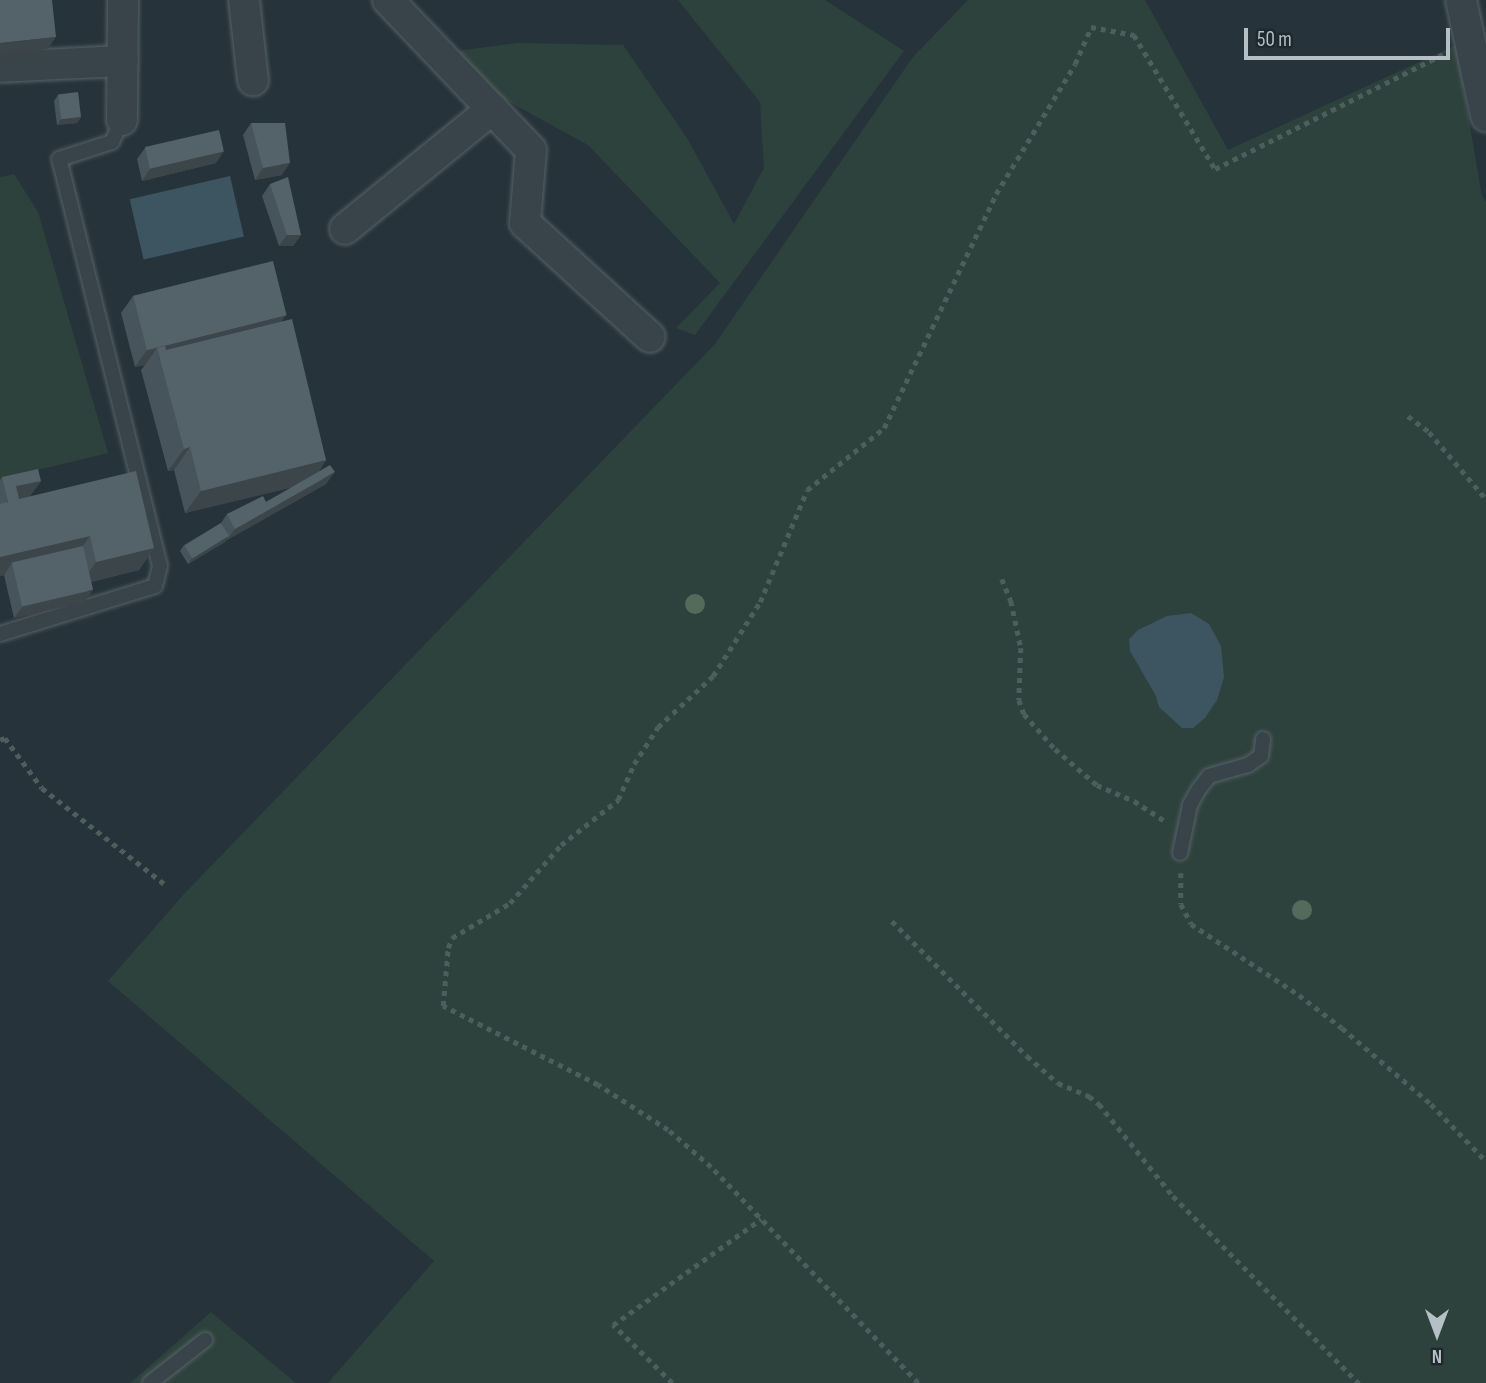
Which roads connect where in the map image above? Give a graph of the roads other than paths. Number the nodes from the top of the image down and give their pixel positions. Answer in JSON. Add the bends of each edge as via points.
{"nodes":[{"id":1,"x":123,"y":0,"type":"edge"},
{"id":2,"x":244,"y":0,"type":"edge"},
{"id":3,"x":388,"y":0,"type":"edge"},
{"id":4,"x":1461,"y":0,"type":"edge"},
{"id":5,"x":123,"y":61,"type":"junction"},
{"id":6,"x":0,"y":67,"type":"edge"},
{"id":7,"x":253,"y":80,"type":"dead end"},
{"id":8,"x":492,"y":109,"type":"junction"},
{"id":9,"x":1486,"y":116,"type":"edge"},
{"id":10,"x":122,"y":120,"type":"joint"},
{"id":11,"x":345,"y":229,"type":"dead end"},
{"id":12,"x":650,"y":337,"type":"dead end"},
{"id":13,"x":0,"y":634,"type":"edge"},
{"id":14,"x":1263,"y":740,"type":"dead end"},
{"id":15,"x":1180,"y":853,"type":"road end"},
{"id":16,"x":205,"y":1340,"type":"dead end"},
{"id":17,"x":150,"y":1383,"type":"edge"}],
"edges":[{"from":1,"to":5,"type":"street"},
{"from":2,"to":7,"type":"street"},
{"from":3,"to":8,"type":"street"},
{"from":4,"to":9,"type":"street"},
{"from":5,"to":6,"type":"street"},
{"from":5,"to":10,"type":"street"},
{"from":8,"to":11,"type":"street"},
{"from":8,"to":12,"type":"street","via":[[531,150],[525,223]]},
{"from":10,"to":13,"type":"lane","via":[[113,142],[59,159],[160,566],[155,586]]},
{"from":14,"to":15,"type":"lane","via":[[1261,756],[1248,765],[1209,776],[1199,789],[1190,805]]},
{"from":16,"to":17,"type":"lane"}]}
